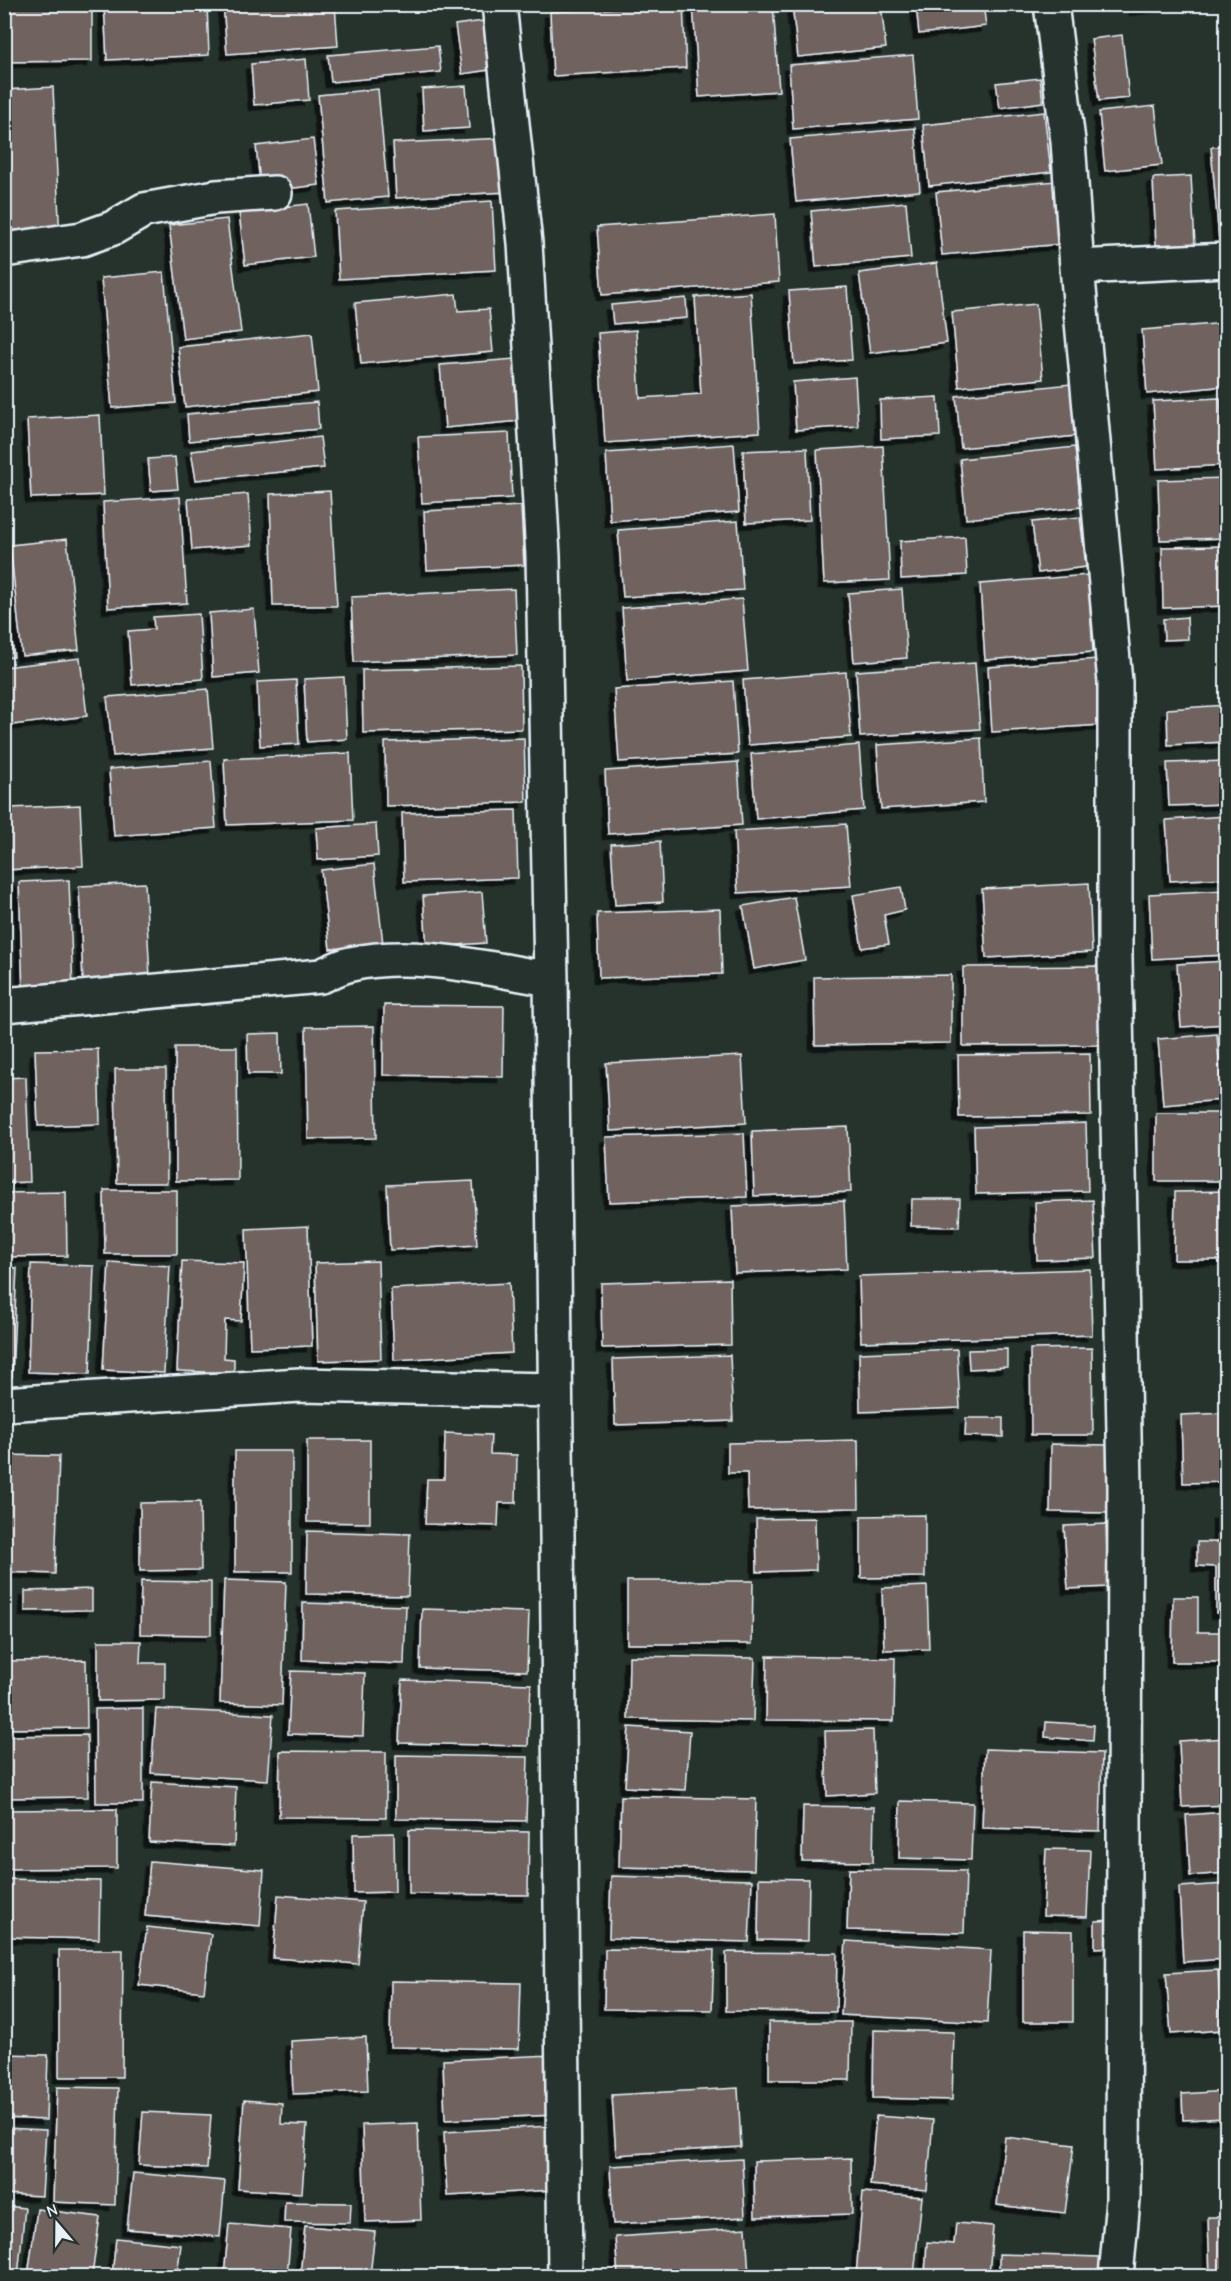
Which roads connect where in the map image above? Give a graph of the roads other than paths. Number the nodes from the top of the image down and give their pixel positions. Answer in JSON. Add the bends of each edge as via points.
{"nodes":[{"id":1,"x":500,"y":4,"type":"edge"},
{"id":2,"x":1051,"y":4,"type":"edge"},
{"id":3,"x":275,"y":193,"type":"dead end"},
{"id":4,"x":4,"y":250,"type":"edge"},
{"id":5,"x":1227,"y":260,"type":"edge"},
{"id":6,"x":1077,"y":267,"type":"junction"},
{"id":7,"x":551,"y":979,"type":"junction"},
{"id":8,"x":4,"y":1005,"type":"edge"},
{"id":9,"x":555,"y":1390,"type":"junction"},
{"id":10,"x":4,"y":1404,"type":"edge"},
{"id":11,"x":565,"y":2277,"type":"edge"},
{"id":12,"x":1116,"y":2277,"type":"edge"}],
"edges":[{"from":1,"to":7,"type":"street","via":[[525,243],[543,544]]},
{"from":2,"to":6,"type":"street","via":[[1068,141]]},
{"from":3,"to":4,"type":"street","via":[[216,197],[144,210],[82,240]]},
{"from":5,"to":6,"type":"street"},
{"from":6,"to":12,"type":"street","via":[[1116,682],[1115,959],[1125,1534],[1123,2188]]},
{"from":7,"to":8,"type":"street","via":[[432,961],[379,960],[349,964],[321,976]]},
{"from":7,"to":9,"type":"street"},
{"from":9,"to":10,"type":"street","via":[[300,1385]]},
{"from":9,"to":11,"type":"street"}]}
